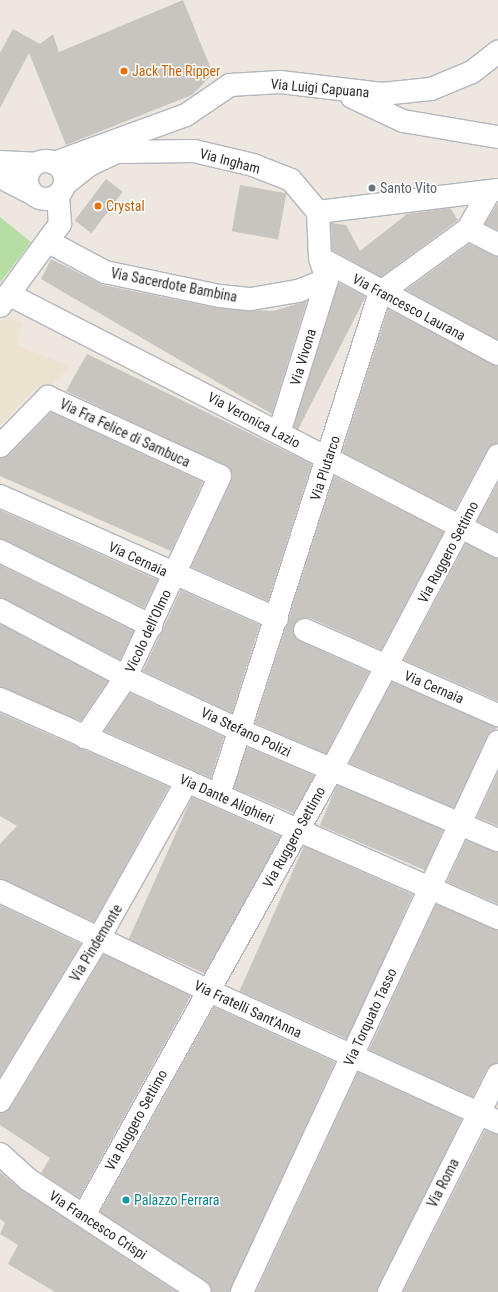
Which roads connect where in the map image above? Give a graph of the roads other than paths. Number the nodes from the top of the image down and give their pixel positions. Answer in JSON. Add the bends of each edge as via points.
{"nodes":[{"id":1,"x":498,"y":52,"type":"edge"},
{"id":2,"x":331,"y":90,"type":"junction"},
{"id":3,"x":498,"y":137,"type":"edge"},
{"id":4,"x":0,"y":162,"type":"edge"},
{"id":5,"x":45,"y":163,"type":"junction"},
{"id":6,"x":0,"y":177,"type":"edge"},
{"id":7,"x":61,"y":189,"type":"junction"},
{"id":8,"x":493,"y":192,"type":"edge"},
{"id":9,"x":33,"y":194,"type":"junction"},
{"id":10,"x":318,"y":212,"type":"junction"},
{"id":11,"x":468,"y":229,"type":"junction"},
{"id":12,"x":498,"y":244,"type":"edge"},
{"id":13,"x":45,"y":248,"type":"junction"},
{"id":14,"x":320,"y":258,"type":"junction"},
{"id":15,"x":327,"y":280,"type":"junction"},
{"id":16,"x":380,"y":294,"type":"junction"},
{"id":17,"x":5,"y":300,"type":"edge"},
{"id":18,"x":498,"y":354,"type":"edge"},
{"id":19,"x":279,"y":433,"type":"junction"},
{"id":20,"x":0,"y":446,"type":"edge"},
{"id":21,"x":498,"y":456,"type":"edge"},
{"id":22,"x":328,"y":460,"type":"junction"},
{"id":23,"x":220,"y":476,"type":"joint"},
{"id":24,"x":0,"y":496,"type":"edge"},
{"id":25,"x":462,"y":528,"type":"junction"},
{"id":26,"x":498,"y":546,"type":"edge"},
{"id":27,"x":0,"y":551,"type":"edge"},
{"id":28,"x":174,"y":576,"type":"junction"},
{"id":29,"x":0,"y":610,"type":"edge"},
{"id":30,"x":277,"y":619,"type":"junction"},
{"id":31,"x":152,"y":626,"type":"junction"},
{"id":32,"x":305,"y":630,"type":"dead end"},
{"id":33,"x":388,"y":667,"type":"junction"},
{"id":34,"x":126,"y":677,"type":"junction"},
{"id":35,"x":0,"y":699,"type":"edge"},
{"id":36,"x":498,"y":715,"type":"edge"},
{"id":37,"x":241,"y":731,"type":"junction"},
{"id":38,"x":85,"y":737,"type":"junction"},
{"id":39,"x":498,"y":742,"type":"edge"},
{"id":40,"x":331,"y":771,"type":"junction"},
{"id":41,"x":187,"y":781,"type":"junction"},
{"id":42,"x":222,"y":785,"type":"dead end"},
{"id":43,"x":460,"y":825,"type":"junction"},
{"id":44,"x":298,"y":830,"type":"junction"},
{"id":45,"x":498,"y":840,"type":"edge"},
{"id":46,"x":430,"y":888,"type":"junction"},
{"id":47,"x":0,"y":891,"type":"edge"},
{"id":48,"x":498,"y":918,"type":"edge"},
{"id":49,"x":99,"y":938,"type":"junction"},
{"id":50,"x":207,"y":990,"type":"junction"},
{"id":51,"x":352,"y":1056,"type":"junction"},
{"id":52,"x":498,"y":1075,"type":"edge"},
{"id":53,"x":0,"y":1101,"type":"edge"},
{"id":54,"x":489,"y":1117,"type":"edge"},
{"id":55,"x":0,"y":1154,"type":"edge"},
{"id":56,"x":84,"y":1216,"type":"junction"},
{"id":57,"x":200,"y":1292,"type":"edge"},
{"id":58,"x":242,"y":1292,"type":"edge"},
{"id":59,"x":389,"y":1292,"type":"edge"}],
"edges":[{"from":1,"to":2,"type":"street","name":"Via Luigi Capuana","via":[[472,72],[431,89],[382,94]]},
{"from":2,"to":3,"type":"street","via":[[403,121]]},
{"from":2,"to":5,"type":"street","name":"Via Luigi Capuana","via":[[280,82],[230,85],[186,116]]},
{"from":4,"to":5,"type":"street"},
{"from":5,"to":7,"type":"street","via":[[63,171]]},
{"from":5,"to":9,"type":"street","via":[[28,174]]},
{"from":6,"to":9,"type":"street"},
{"from":7,"to":9,"type":"street","via":[[46,199]]},
{"from":7,"to":10,"type":"street","name":"Via Ingham","via":[[99,159],[117,152],[194,151],[253,165],[292,180]]},
{"from":7,"to":13,"type":"street","via":[[62,217]]},
{"from":8,"to":10,"type":"street"},
{"from":8,"to":11,"type":"street"},
{"from":9,"to":13,"type":"street","via":[[45,223]]},
{"from":10,"to":14,"type":"street"},
{"from":11,"to":12,"type":"street"},
{"from":11,"to":16,"type":"street"},
{"from":13,"to":15,"type":"street","name":"Via Sacerdote Bambina","via":[[105,272],[220,296],[251,299],[298,291]]},
{"from":13,"to":17,"type":"street"},
{"from":14,"to":15,"type":"street"},
{"from":14,"to":16,"type":"street","name":"Via Francesco Laurana"},
{"from":15,"to":19,"type":"street","name":"Via Vivona"},
{"from":16,"to":18,"type":"street","name":"Via Francesco Laurana"},
{"from":16,"to":22,"type":"street","name":"Via Plutarco"},
{"from":17,"to":19,"type":"street","name":"Via Veronica Lazio"},
{"from":19,"to":22,"type":"street","name":"Via Veronica Lazio"},
{"from":20,"to":23,"type":"street","name":"Via Fra Felice di Sambuca","via":[[48,397]]},
{"from":21,"to":25,"type":"street","name":"Via Ruggero Settimo"},
{"from":22,"to":25,"type":"street","name":"Via Veronica Lazio"},
{"from":22,"to":30,"type":"street","name":"Via Plutarco"},
{"from":23,"to":28,"type":"street","name":"Vicolo dell'Olmo"},
{"from":24,"to":28,"type":"street","name":"Via Cernaia"},
{"from":25,"to":26,"type":"street","name":"Via Veronica Lazio"},
{"from":25,"to":33,"type":"street","name":"Via Ruggero Settimo"},
{"from":27,"to":31,"type":"street"},
{"from":28,"to":30,"type":"street","name":"Via Cernaia"},
{"from":28,"to":31,"type":"street","name":"Vicolo dell'Olmo"},
{"from":29,"to":34,"type":"street","name":"Via Stefano Polizi"},
{"from":30,"to":37,"type":"street","name":"Via Plutarco"},
{"from":31,"to":34,"type":"street","name":"Vicolo dell'Olmo"},
{"from":32,"to":33,"type":"street","name":"Via Cernaia"},
{"from":33,"to":36,"type":"street","name":"Via Cernaia"},
{"from":33,"to":40,"type":"street","name":"Via Ruggero Settimo"},
{"from":34,"to":37,"type":"street","name":"Via Stefano Polizi"},
{"from":34,"to":38,"type":"street","name":"Vicolo dell'Olmo"},
{"from":35,"to":38,"type":"street","name":"Via Dante Alighieri"},
{"from":37,"to":40,"type":"street","name":"Via Stefano Polizi"},
{"from":37,"to":42,"type":"street","name":"Via Plutarco"},
{"from":38,"to":41,"type":"street","name":"Via Dante Alighieri"},
{"from":39,"to":43,"type":"street","name":"Via Torquato Tasso"},
{"from":40,"to":43,"type":"street","name":"Via Stefano Polizi"},
{"from":40,"to":44,"type":"street","name":"Via Ruggero Settimo"},
{"from":41,"to":44,"type":"street","name":"Via Dante Alighieri"},
{"from":41,"to":49,"type":"street","name":"Via Pindemonte"},
{"from":43,"to":45,"type":"street","name":"Via Stefano Polizi"},
{"from":43,"to":46,"type":"street","name":"Via Torquato Tasso"},
{"from":44,"to":46,"type":"street","name":"Via Dante Alighieri"},
{"from":44,"to":50,"type":"street","name":"Via Ruggero Settimo"},
{"from":46,"to":48,"type":"street","name":"Via Dante Alighieri"},
{"from":46,"to":51,"type":"street","name":"Via Torquato Tasso"},
{"from":47,"to":49,"type":"street","name":"Via Fratelli Sant'Anna"},
{"from":49,"to":50,"type":"street","name":"Via Fratelli Sant'Anna"},
{"from":49,"to":53,"type":"street","name":"Via Pindemonte"},
{"from":50,"to":51,"type":"street","name":"Via Fratelli Sant'Anna"},
{"from":50,"to":56,"type":"street","name":"Via Ruggero Settimo"},
{"from":51,"to":54,"type":"street","name":"Via Fratelli Sant'Anna"},
{"from":51,"to":58,"type":"street","name":"Via Torquato Tasso"},
{"from":52,"to":54,"type":"street","name":"Via Roma"},
{"from":54,"to":59,"type":"street","name":"Via Roma"},
{"from":55,"to":56,"type":"street","name":"Via Francesco Crispi","via":[[29,1180]]},
{"from":56,"to":57,"type":"street","name":"Via Francesco Crispi"}]}
